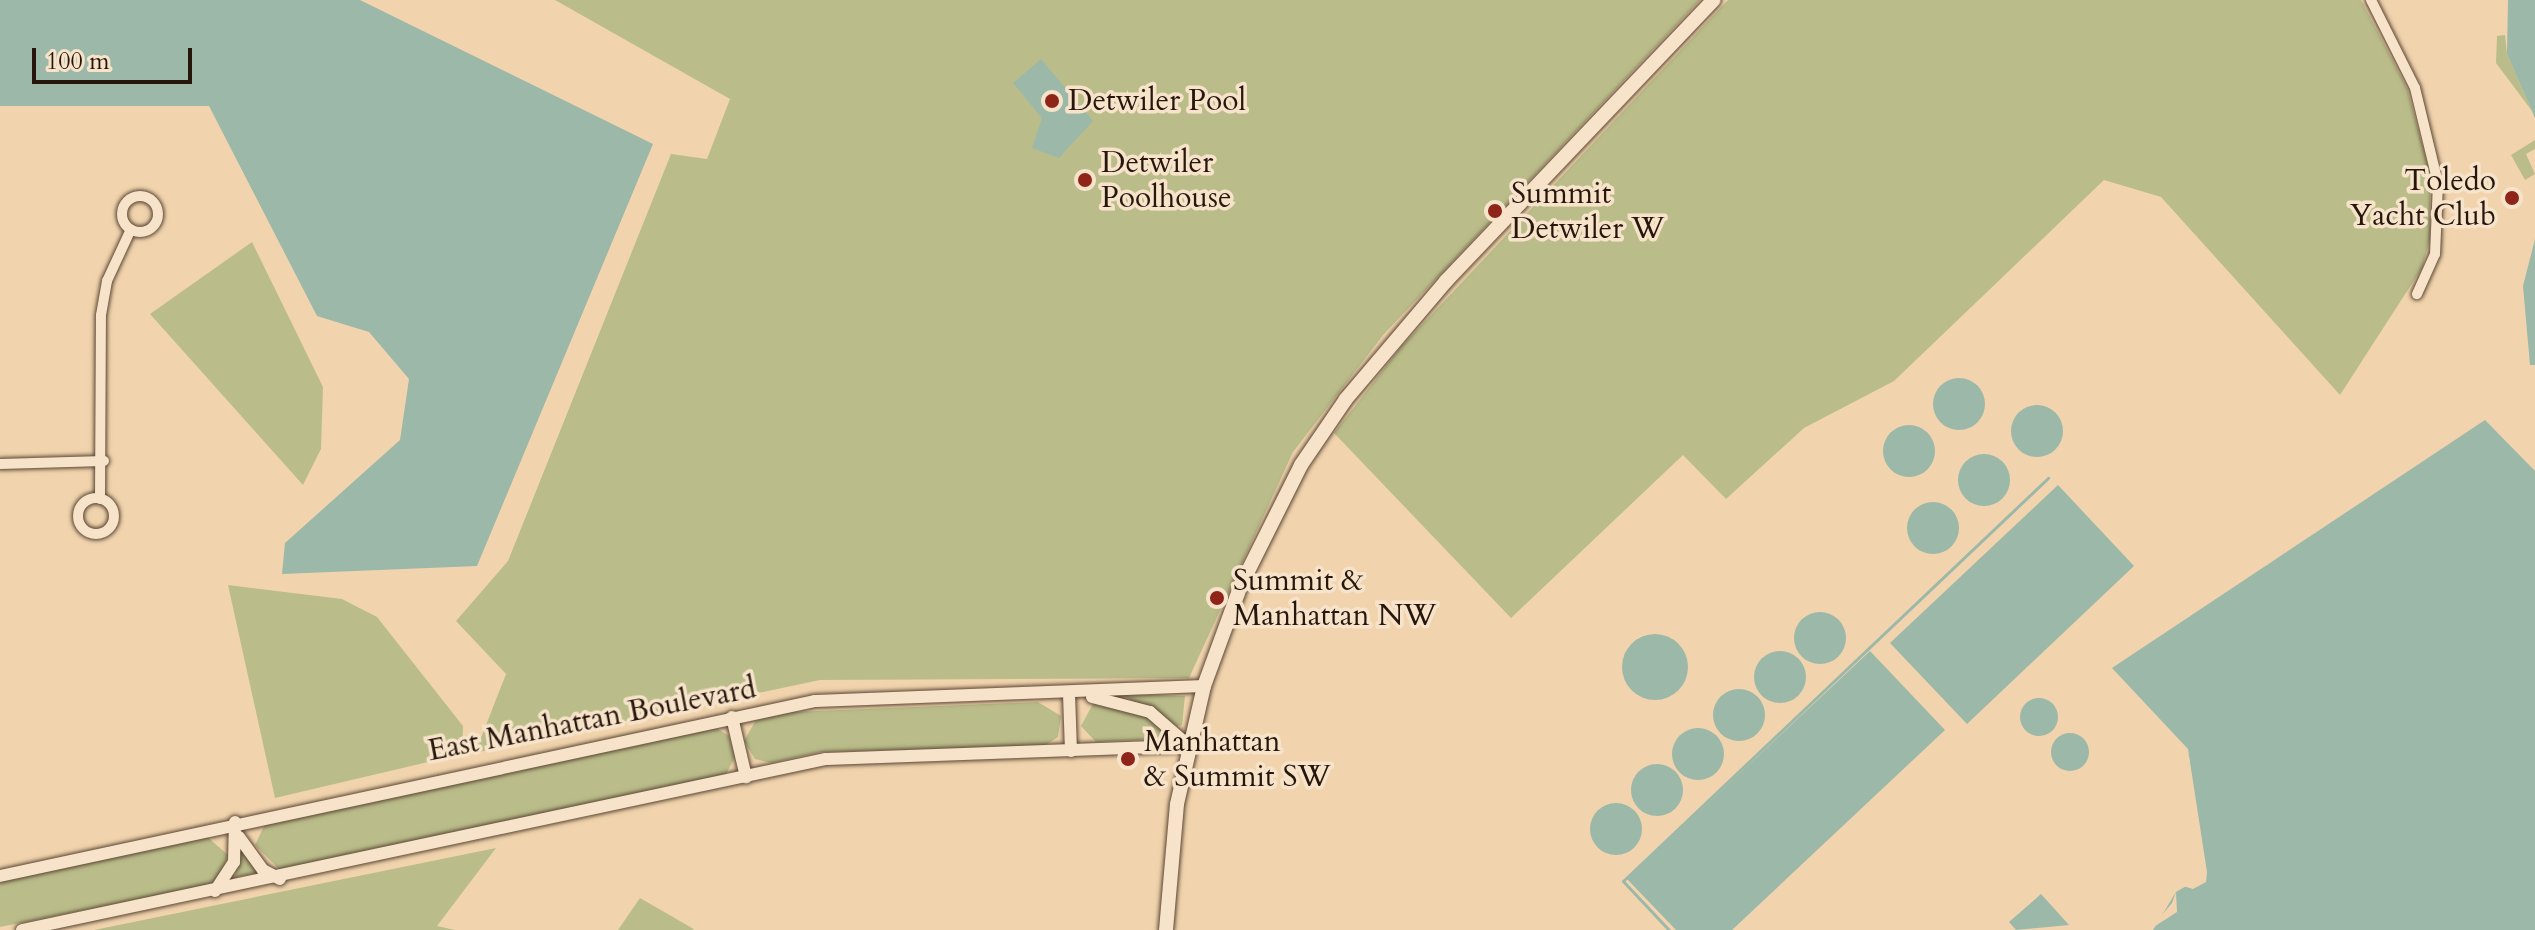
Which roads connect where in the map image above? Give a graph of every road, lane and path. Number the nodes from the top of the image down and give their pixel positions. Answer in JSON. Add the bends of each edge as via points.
{"nodes":[{"id":1,"x":1714,"y":0,"type":"edge"},
{"id":2,"x":2371,"y":0,"type":"edge"},
{"id":3,"x":131,"y":229,"type":"dead end"},
{"id":4,"x":2417,"y":294,"type":"dead end"},
{"id":5,"x":104,"y":461,"type":"junction"},
{"id":6,"x":0,"y":464,"type":"edge"},
{"id":7,"x":100,"y":499,"type":"dead end"},
{"id":8,"x":1204,"y":686,"type":"junction"},
{"id":9,"x":1069,"y":694,"type":"junction"},
{"id":10,"x":732,"y":717,"type":"junction"},
{"id":11,"x":1189,"y":746,"type":"junction"},
{"id":12,"x":1071,"y":751,"type":"junction"},
{"id":13,"x":746,"y":777,"type":"junction"},
{"id":14,"x":235,"y":822,"type":"junction"},
{"id":15,"x":239,"y":837,"type":"junction"},
{"id":16,"x":0,"y":876,"type":"edge"},
{"id":17,"x":281,"y":879,"type":"junction"},
{"id":18,"x":213,"y":894,"type":"junction"},
{"id":19,"x":22,"y":930,"type":"edge"},
{"id":20,"x":1166,"y":930,"type":"edge"}],
"edges":[{"from":1,"to":8,"type":"main road","via":[[1446,281],[1346,399],[1259,543]]},
{"from":2,"to":4,"type":"street","via":[[2415,88],[2438,183],[2435,254]]},
{"from":3,"to":5,"type":"street","via":[[102,306]]},
{"from":5,"to":6,"type":"street"},
{"from":5,"to":7,"type":"street"},
{"from":8,"to":9,"type":"street","name":"East Manhattan Boulevard"},
{"from":8,"to":11,"type":"main road"},
{"from":9,"to":10,"type":"street","name":"East Manhattan Boulevard","via":[[815,701]]},
{"from":9,"to":11,"type":"street","via":[[1150,712]]},
{"from":9,"to":12,"type":"street"},
{"from":10,"to":13,"type":"street"},
{"from":10,"to":14,"type":"street","name":"East Manhattan Boulevard"},
{"from":11,"to":12,"type":"street"},
{"from":11,"to":20,"type":"main road"},
{"from":12,"to":13,"type":"street","via":[[837,758]]},
{"from":13,"to":17,"type":"street"},
{"from":14,"to":15,"type":"street"},
{"from":14,"to":16,"type":"street","name":"East Manhattan Boulevard"},
{"from":15,"to":17,"type":"street","via":[[263,870]]},
{"from":15,"to":18,"type":"street","via":[[227,880]]},
{"from":17,"to":18,"type":"street"},
{"from":18,"to":19,"type":"street"}]}
